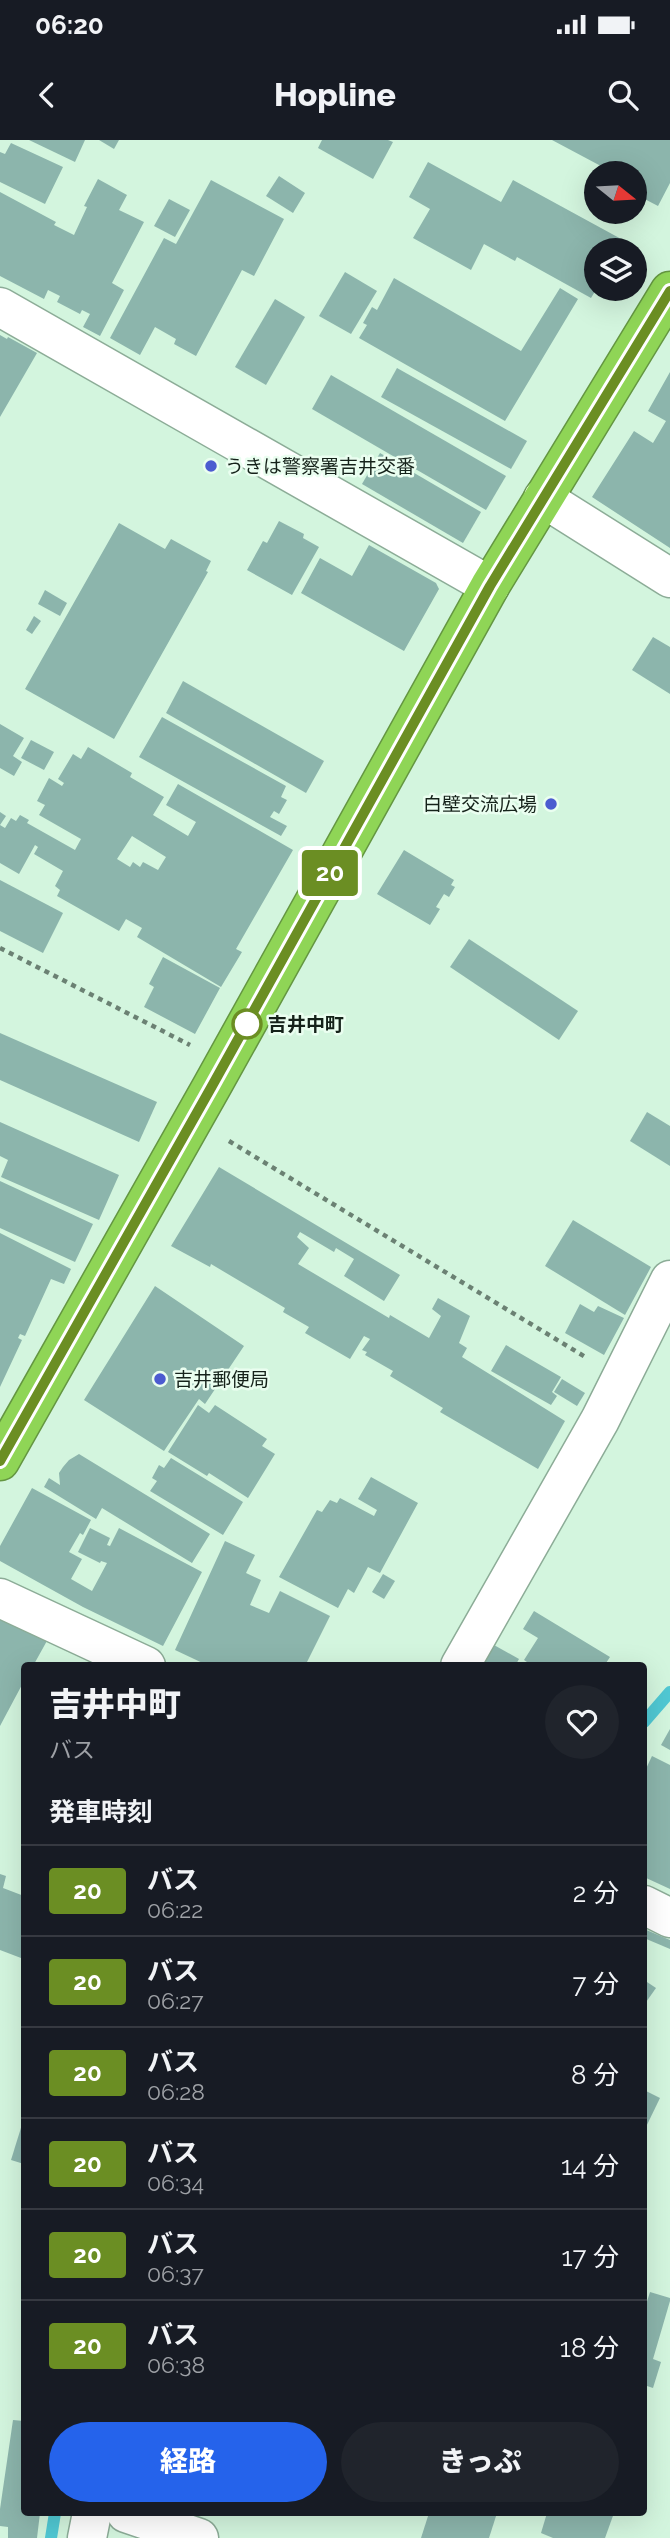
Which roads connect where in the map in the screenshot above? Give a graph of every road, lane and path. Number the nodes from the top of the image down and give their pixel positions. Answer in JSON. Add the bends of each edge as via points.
{"nodes":[{"id":1,"x":667,"y":306,"type":"edge"},
{"id":2,"x":0,"y":307,"type":"edge"},
{"id":3,"x":543,"y":498,"type":"junction"},
{"id":4,"x":670,"y":578,"type":"edge"},
{"id":5,"x":490,"y":586,"type":"junction"},
{"id":6,"x":0,"y":948,"type":"edge"},
{"id":7,"x":225,"y":1063,"type":"junction"},
{"id":8,"x":193,"y":1119,"type":"junction"},
{"id":9,"x":670,"y":1280,"type":"edge"},
{"id":10,"x":621,"y":1378,"type":"junction"},
{"id":11,"x":0,"y":1461,"type":"edge"},
{"id":12,"x":0,"y":1598,"type":"edge"},
{"id":13,"x":137,"y":1662,"type":"edge"},
{"id":14,"x":462,"y":1662,"type":"edge"},
{"id":15,"x":647,"y":1906,"type":"edge"},
{"id":16,"x":670,"y":1918,"type":"edge"},
{"id":17,"x":91,"y":2516,"type":"edge"},
{"id":18,"x":135,"y":2516,"type":"edge"},
{"id":19,"x":87,"y":2538,"type":"edge"},
{"id":20,"x":199,"y":2538,"type":"edge"}],
"edges":[{"from":1,"to":3,"type":"highway"},
{"from":2,"to":5,"type":"street"},
{"from":3,"to":4,"type":"street"},
{"from":3,"to":5,"type":"highway"},
{"from":5,"to":7,"type":"highway"},
{"from":6,"to":7,"type":"path"},
{"from":7,"to":8,"type":"highway"},
{"from":8,"to":10,"type":"path"},
{"from":8,"to":11,"type":"highway"},
{"from":9,"to":10,"type":"street"},
{"from":10,"to":14,"type":"street"},
{"from":12,"to":13,"type":"street"},
{"from":15,"to":16,"type":"street"},
{"from":17,"to":19,"type":"street"},
{"from":18,"to":20,"type":"street"}]}
